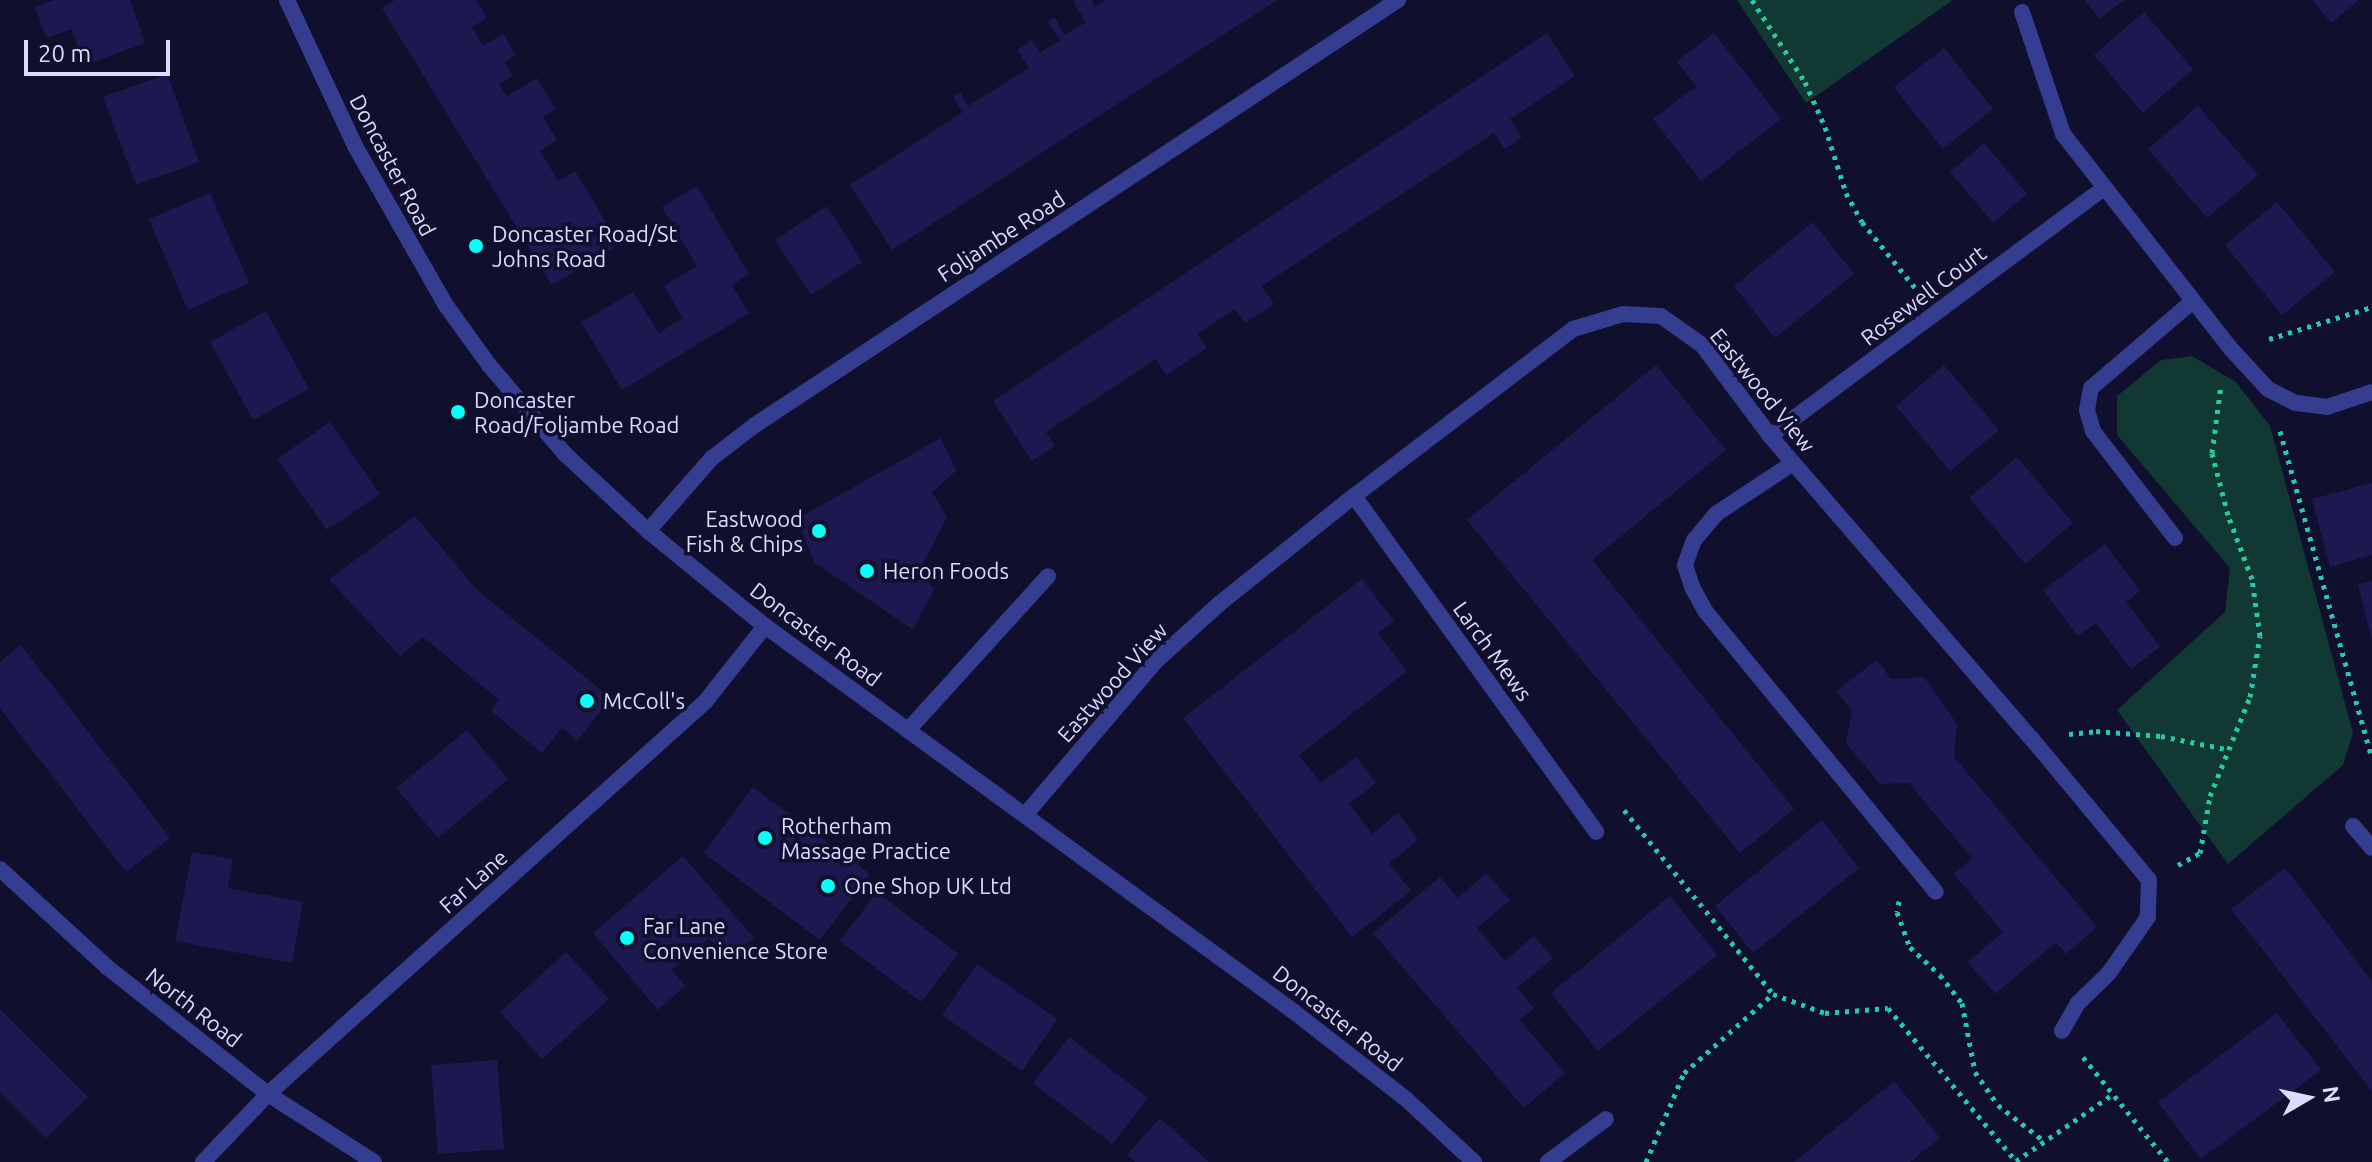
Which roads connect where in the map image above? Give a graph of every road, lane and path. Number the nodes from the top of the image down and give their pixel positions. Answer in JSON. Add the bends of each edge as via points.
{"nodes":[{"id":1,"x":287,"y":0,"type":"edge"},
{"id":2,"x":1398,"y":0,"type":"edge"},
{"id":3,"x":1752,"y":0,"type":"edge"},
{"id":4,"x":2022,"y":12,"type":"dead end"},
{"id":5,"x":2103,"y":189,"type":"junction"},
{"id":6,"x":2193,"y":301,"type":"junction"},
{"id":7,"x":2372,"y":307,"type":"edge"},
{"id":8,"x":1935,"y":313,"type":"junction"},
{"id":9,"x":2232,"y":350,"type":"junction"},
{"id":10,"x":2268,"y":389,"type":"junction"},
{"id":11,"x":2372,"y":392,"type":"edge"},
{"id":12,"x":1770,"y":436,"type":"junction"},
{"id":13,"x":1793,"y":463,"type":"junction"},
{"id":14,"x":1354,"y":496,"type":"junction"},
{"id":15,"x":648,"y":531,"type":"junction"},
{"id":16,"x":2175,"y":538,"type":"dead end"},
{"id":17,"x":1048,"y":576,"type":"dead end"},
{"id":18,"x":765,"y":626,"type":"junction"},
{"id":19,"x":908,"y":730,"type":"junction"},
{"id":20,"x":2032,"y":739,"type":"junction"},
{"id":21,"x":2226,"y":749,"type":"junction"},
{"id":22,"x":2372,"y":758,"type":"edge"},
{"id":23,"x":1025,"y":815,"type":"junction"},
{"id":24,"x":2353,"y":826,"type":"dead end"},
{"id":25,"x":1596,"y":832,"type":"joint"},
{"id":26,"x":2372,"y":848,"type":"edge"},
{"id":27,"x":1907,"y":855,"type":"junction"},
{"id":28,"x":0,"y":869,"type":"edge"},
{"id":29,"x":2149,"y":880,"type":"junction"},
{"id":30,"x":1936,"y":892,"type":"dead end"},
{"id":31,"x":1773,"y":994,"type":"junction"},
{"id":32,"x":2062,"y":1031,"type":"joint"},
{"id":33,"x":268,"y":1094,"type":"junction"},
{"id":34,"x":2113,"y":1094,"type":"junction"},
{"id":35,"x":1606,"y":1119,"type":"dead end"},
{"id":36,"x":2044,"y":1141,"type":"junction"},
{"id":37,"x":203,"y":1162,"type":"edge"},
{"id":38,"x":374,"y":1162,"type":"edge"},
{"id":39,"x":1474,"y":1162,"type":"edge"},
{"id":40,"x":1548,"y":1162,"type":"edge"},
{"id":41,"x":1646,"y":1162,"type":"edge"},
{"id":42,"x":2168,"y":1162,"type":"edge"}],
"edges":[{"from":1,"to":15,"type":"street","name":"Doncaster Road","via":[[355,146],[445,304],[566,455]]},
{"from":2,"to":15,"type":"street","name":"Foljambe Road","via":[[755,425],[712,458]]},
{"from":3,"to":8,"type":"path","via":[[1805,82],[1862,222]]},
{"from":4,"to":5,"type":"street","via":[[2063,134]]},
{"from":5,"to":6,"type":"street"},
{"from":5,"to":8,"type":"street","name":"Rosewell Court"},
{"from":6,"to":9,"type":"street"},
{"from":6,"to":16,"type":"street","via":[[2091,388],[2087,410],[2093,431]]},
{"from":7,"to":9,"type":"path"},
{"from":8,"to":12,"type":"street","name":"Rosewell Court"},
{"from":9,"to":10,"type":"street"},
{"from":9,"to":21,"type":"path","via":[[2218,396],[2212,453],[2252,579],[2260,636],[2250,697]]},
{"from":10,"to":11,"type":"street","via":[[2296,403],[2327,407]]},
{"from":10,"to":22,"type":"path"},
{"from":12,"to":13,"type":"street","name":"Eastwood View"},
{"from":12,"to":14,"type":"street","name":"Eastwood View","via":[[1702,345],[1661,316],[1623,314],[1573,329]]},
{"from":13,"to":20,"type":"street","name":"Eastwood View"},
{"from":13,"to":27,"type":"street","via":[[1716,514],[1694,540],[1685,565],[1706,612]]},
{"from":14,"to":23,"type":"street","name":"Eastwood View","via":[[1156,661]]},
{"from":14,"to":25,"type":"street","name":"Larch Mews"},
{"from":15,"to":18,"type":"street","name":"Doncaster Road"},
{"from":17,"to":19,"type":"street"},
{"from":18,"to":19,"type":"street","name":"Doncaster Road"},
{"from":18,"to":33,"type":"street","name":"Far Lane","via":[[705,702]]},
{"from":19,"to":23,"type":"street","name":"Doncaster Road"},
{"from":20,"to":21,"type":"path","via":[[2096,731]]},
{"from":20,"to":29,"type":"street","name":"Eastwood View"},
{"from":21,"to":29,"type":"path","via":[[2210,796],[2200,853]]},
{"from":23,"to":39,"type":"street","name":"Doncaster Road","via":[[1293,1011],[1406,1099]]},
{"from":24,"to":26,"type":"street"},
{"from":25,"to":31,"type":"path","via":[[1625,809]]},
{"from":27,"to":30,"type":"street"},
{"from":27,"to":36,"type":"path","via":[[1897,912],[1910,947],[1962,1003],[1975,1072],[1998,1105]]},
{"from":28,"to":33,"type":"street","name":"North Road","via":[[107,967]]},
{"from":29,"to":32,"type":"street","via":[[2148,917],[2109,973],[2078,1003]]},
{"from":31,"to":36,"type":"path","via":[[1825,1013],[1888,1008],[2016,1161]]},
{"from":31,"to":41,"type":"path","via":[[1684,1073]]},
{"from":32,"to":34,"type":"path"},
{"from":33,"to":37,"type":"street","name":"Far Lane"},
{"from":33,"to":38,"type":"street","name":"North Road"},
{"from":34,"to":36,"type":"path"},
{"from":34,"to":42,"type":"path"},
{"from":35,"to":40,"type":"street"}]}
